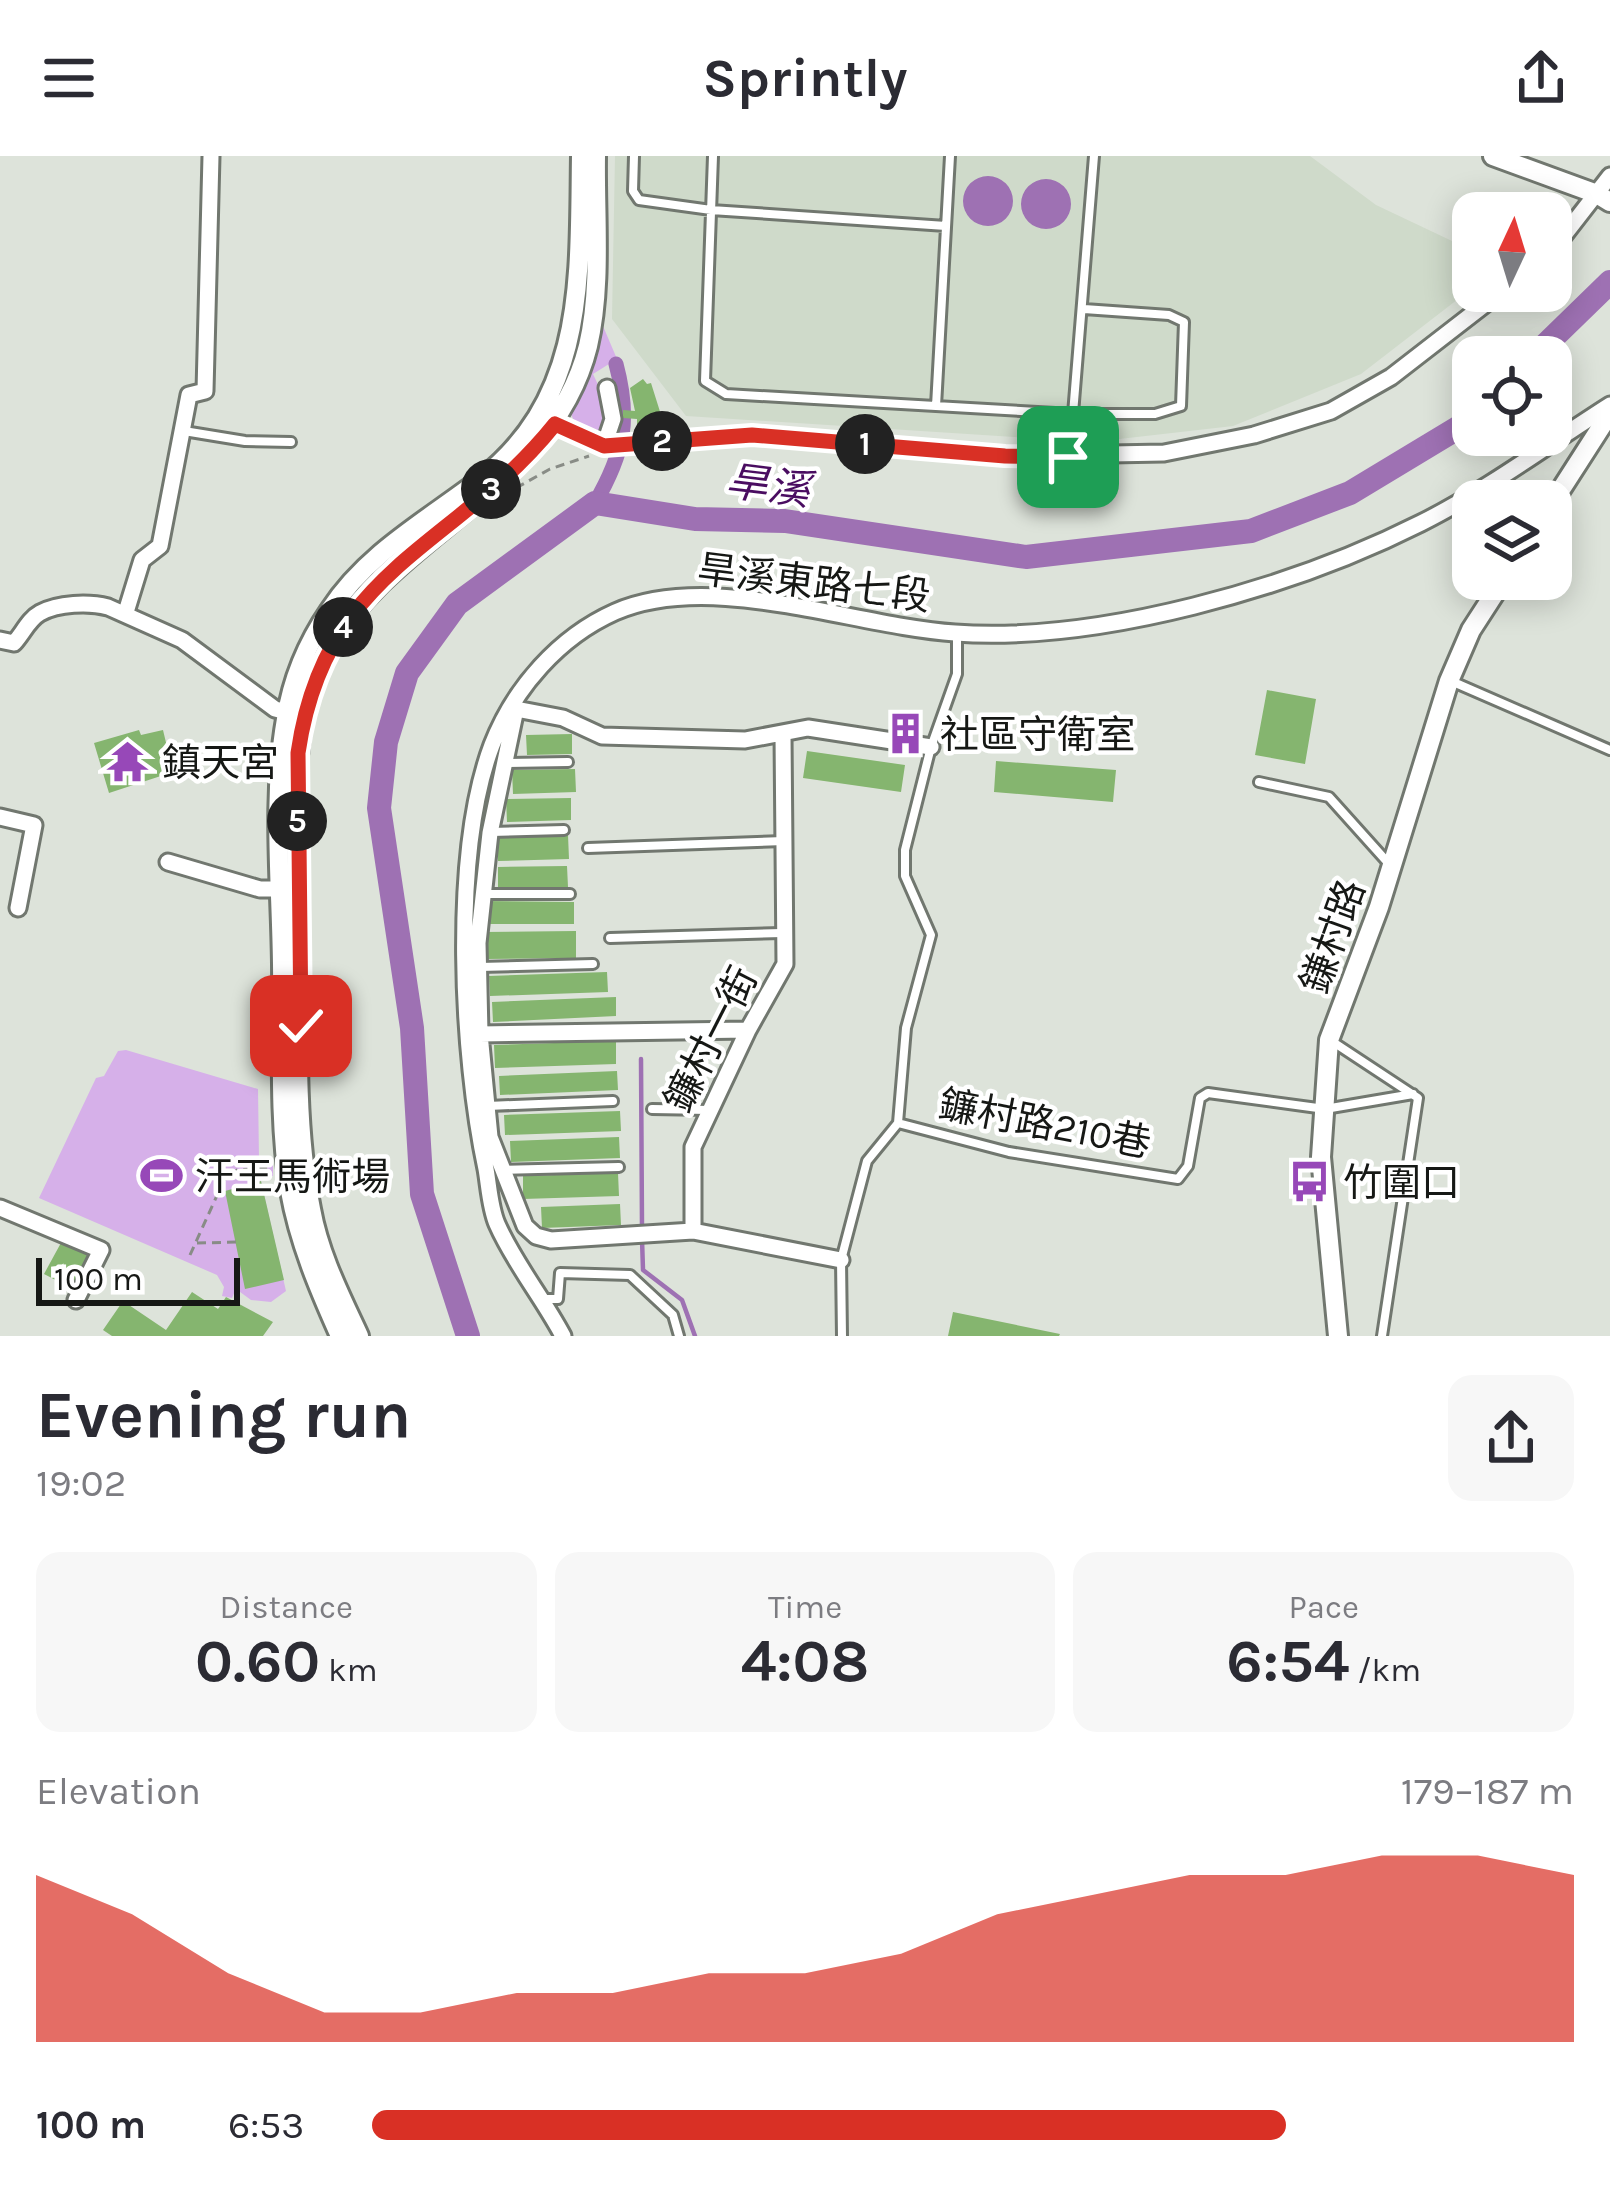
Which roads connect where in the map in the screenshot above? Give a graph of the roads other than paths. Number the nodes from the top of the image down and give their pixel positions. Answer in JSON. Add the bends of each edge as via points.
{"nodes":[{"id":1,"x":211,"y":156,"type":"edge"},
{"id":2,"x":581,"y":156,"type":"edge"},
{"id":3,"x":596,"y":156,"type":"edge"},
{"id":4,"x":634,"y":156,"type":"edge"},
{"id":5,"x":713,"y":156,"type":"edge"},
{"id":6,"x":950,"y":156,"type":"edge"},
{"id":7,"x":1079,"y":156,"type":"edge"},
{"id":8,"x":1094,"y":156,"type":"edge"},
{"id":9,"x":1493,"y":156,"type":"edge"},
{"id":10,"x":1610,"y":176,"type":"edge"},
{"id":11,"x":1604,"y":198,"type":"edge"},
{"id":12,"x":711,"y":210,"type":"junction"},
{"id":13,"x":946,"y":226,"type":"junction"},
{"id":14,"x":1572,"y":231,"type":"edge"},
{"id":15,"x":1084,"y":309,"type":"junction"},
{"id":16,"x":1475,"y":312,"type":"edge"},
{"id":17,"x":607,"y":388,"type":"dead end"},
{"id":18,"x":936,"y":406,"type":"junction"},
{"id":19,"x":1610,"y":409,"type":"edge"},
{"id":20,"x":1073,"y":414,"type":"junction"},
{"id":21,"x":547,"y":420,"type":"junction"},
{"id":22,"x":183,"y":430,"type":"junction"},
{"id":23,"x":291,"y":442,"type":"dead end"},
{"id":24,"x":615,"y":445,"type":"junction"},
{"id":25,"x":1567,"y":480,"type":"edge"},
{"id":26,"x":1490,"y":600,"type":"edge"},
{"id":27,"x":126,"y":612,"type":"junction"},
{"id":28,"x":957,"y":633,"type":"junction"},
{"id":29,"x":0,"y":640,"type":"edge"},
{"id":30,"x":1449,"y":681,"type":"junction"},
{"id":31,"x":287,"y":712,"type":"junction"},
{"id":32,"x":783,"y":735,"type":"junction"},
{"id":33,"x":931,"y":747,"type":"junction"},
{"id":34,"x":1610,"y":750,"type":"edge"},
{"id":35,"x":568,"y":762,"type":"dead end"},
{"id":36,"x":503,"y":763,"type":"junction"},
{"id":37,"x":1258,"y":782,"type":"dead end"},
{"id":38,"x":0,"y":817,"type":"edge"},
{"id":39,"x":564,"y":830,"type":"dead end"},
{"id":40,"x":490,"y":832,"type":"junction"},
{"id":41,"x":785,"y":841,"type":"junction"},
{"id":42,"x":588,"y":848,"type":"dead end"},
{"id":43,"x":168,"y":862,"type":"dead end"},
{"id":44,"x":1391,"y":867,"type":"junction"},
{"id":45,"x":281,"y":890,"type":"junction"},
{"id":46,"x":570,"y":893,"type":"dead end"},
{"id":47,"x":483,"y":894,"type":"junction"},
{"id":48,"x":18,"y":908,"type":"dead end"},
{"id":49,"x":788,"y":932,"type":"junction"},
{"id":50,"x":610,"y":938,"type":"dead end"},
{"id":51,"x":592,"y":964,"type":"dead end"},
{"id":52,"x":478,"y":967,"type":"junction"},
{"id":53,"x":748,"y":1030,"type":"junction"},
{"id":54,"x":480,"y":1034,"type":"junction"},
{"id":55,"x":1330,"y":1040,"type":"junction"},
{"id":56,"x":1413,"y":1094,"type":"junction"},
{"id":57,"x":613,"y":1101,"type":"dead end"},
{"id":58,"x":487,"y":1106,"type":"junction"},
{"id":59,"x":652,"y":1109,"type":"dead end"},
{"id":60,"x":1325,"y":1109,"type":"junction"},
{"id":61,"x":710,"y":1110,"type":"junction"},
{"id":62,"x":898,"y":1123,"type":"junction"},
{"id":63,"x":619,"y":1166,"type":"dead end"},
{"id":64,"x":501,"y":1170,"type":"junction"},
{"id":65,"x":0,"y":1208,"type":"edge"},
{"id":66,"x":693,"y":1231,"type":"junction"},
{"id":67,"x":841,"y":1260,"type":"junction"},
{"id":68,"x":542,"y":1299,"type":"junction"},
{"id":69,"x":76,"y":1300,"type":"dead end"},
{"id":70,"x":340,"y":1336,"type":"edge"},
{"id":71,"x":359,"y":1336,"type":"edge"},
{"id":72,"x":563,"y":1336,"type":"edge"},
{"id":73,"x":679,"y":1336,"type":"edge"},
{"id":74,"x":842,"y":1336,"type":"edge"},
{"id":75,"x":1339,"y":1336,"type":"edge"},
{"id":76,"x":1382,"y":1336,"type":"edge"}],
"edges":[{"from":1,"to":22,"type":"street","via":[[206,391],[189,395]]},
{"from":2,"to":21,"type":"street","via":[[575,307]]},
{"from":3,"to":21,"type":"street","via":[[590,338],[575,384]]},
{"from":4,"to":12,"type":"lane","via":[[639,200]]},
{"from":5,"to":12,"type":"lane"},
{"from":6,"to":13,"type":"lane"},
{"from":7,"to":8,"type":"lane"},
{"from":8,"to":15,"type":"lane"},
{"from":9,"to":11,"type":"street"},
{"from":10,"to":11,"type":"street"},
{"from":11,"to":14,"type":"street"},
{"from":12,"to":13,"type":"lane"},
{"from":12,"to":18,"type":"lane","via":[[705,381],[726,394]]},
{"from":13,"to":18,"type":"lane"},
{"from":15,"to":20,"type":"lane"},
{"from":15,"to":20,"type":"lane","via":[[1184,322],[1181,406],[1155,414]]},
{"from":16,"to":24,"type":"street","via":[[1331,411],[1164,453],[1005,456],[752,435]]},
{"from":17,"to":24,"type":"street"},
{"from":18,"to":20,"type":"lane"},
{"from":19,"to":25,"type":"street"},
{"from":19,"to":28,"type":"street","name":"旱溪東路七段","via":[[1422,523],[1348,556],[1197,607],[1046,633]]},
{"from":21,"to":24,"type":"street"},
{"from":21,"to":31,"type":"street","via":[[357,576],[314,636]]},
{"from":21,"to":71,"type":"street","via":[[516,468],[358,604],[322,661],[305,710],[297,780],[304,1158],[323,1252]]},
{"from":22,"to":23,"type":"lane"},
{"from":22,"to":27,"type":"street","via":[[160,546],[142,560]]},
{"from":26,"to":30,"type":"street","name":"鎌村路"},
{"from":27,"to":29,"type":"street","via":[[95,604],[55,608],[39,613],[14,643]]},
{"from":27,"to":31,"type":"street"},
{"from":28,"to":33,"type":"lane","via":[[957,674]]},
{"from":28,"to":68,"type":"street","name":"旱溪東路七段","via":[[736,599],[672,597],[616,612],[576,635],[515,700],[482,774],[473,828],[469,1049],[496,1222]]},
{"from":30,"to":34,"type":"lane"},
{"from":30,"to":44,"type":"street","name":"鎌村路"},
{"from":31,"to":45,"type":"street"},
{"from":32,"to":33,"type":"street","via":[[808,728]]},
{"from":32,"to":36,"type":"street","via":[[602,736],[517,709]]},
{"from":32,"to":41,"type":"street","name":"鐮村一街"},
{"from":33,"to":62,"type":"lane","via":[[905,850],[904,876],[931,935],[906,1028]]},
{"from":35,"to":36,"type":"lane"},
{"from":36,"to":40,"type":"street"},
{"from":37,"to":44,"type":"lane","via":[[1329,797]]},
{"from":38,"to":48,"type":"street","via":[[34,825]]},
{"from":39,"to":40,"type":"lane"},
{"from":40,"to":47,"type":"street"},
{"from":41,"to":42,"type":"lane"},
{"from":41,"to":49,"type":"street","name":"鐮村一街"},
{"from":43,"to":45,"type":"street"},
{"from":44,"to":55,"type":"street","name":"鎌村路"},
{"from":45,"to":70,"type":"street","via":[[290,1189],[303,1248]]},
{"from":46,"to":47,"type":"lane"},
{"from":47,"to":52,"type":"street"},
{"from":49,"to":50,"type":"lane"},
{"from":49,"to":53,"type":"street","name":"鐮村一街","via":[[785,964]]},
{"from":51,"to":52,"type":"lane"},
{"from":52,"to":54,"type":"street"},
{"from":53,"to":54,"type":"street"},
{"from":53,"to":61,"type":"street","name":"鐮村一街"},
{"from":54,"to":58,"type":"street"},
{"from":55,"to":56,"type":"lane"},
{"from":55,"to":60,"type":"street","name":"鎌村路"},
{"from":56,"to":60,"type":"lane","name":"鐮村路210巷"},
{"from":56,"to":76,"type":"lane"},
{"from":57,"to":58,"type":"lane"},
{"from":58,"to":64,"type":"street"},
{"from":59,"to":61,"type":"lane"},
{"from":60,"to":62,"type":"lane","name":"鐮村路210巷","via":[[1208,1093],[1199,1098],[1188,1166],[1178,1179],[1009,1152]]},
{"from":60,"to":75,"type":"street","name":"鎌村路","via":[[1321,1157]]},
{"from":61,"to":66,"type":"street","name":"鐮村一街","via":[[693,1147]]},
{"from":62,"to":67,"type":"lane","name":"鐮村路210巷","via":[[867,1161]]},
{"from":63,"to":64,"type":"lane"},
{"from":64,"to":66,"type":"street","via":[[536,1236]]},
{"from":65,"to":69,"type":"street","via":[[101,1250]]},
{"from":66,"to":67,"type":"street"},
{"from":67,"to":74,"type":"lane","name":"鐮村路210巷"},
{"from":68,"to":72,"type":"street","name":"旱溪東路七段"},
{"from":68,"to":73,"type":"lane","via":[[557,1300],[560,1274],[630,1275],[662,1301]]}]}
